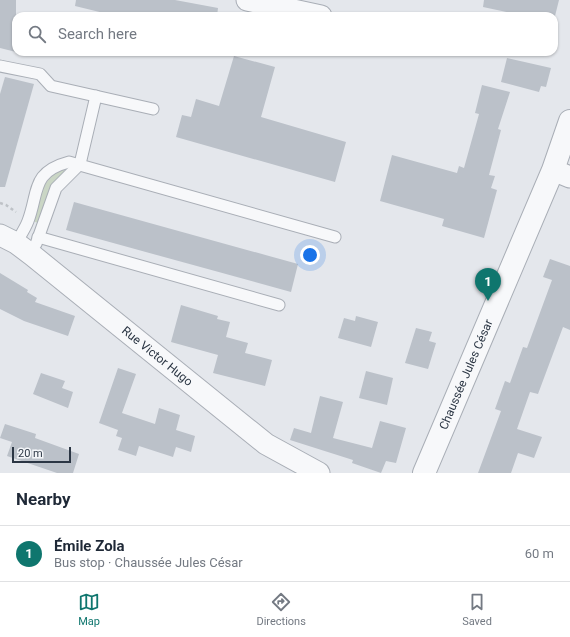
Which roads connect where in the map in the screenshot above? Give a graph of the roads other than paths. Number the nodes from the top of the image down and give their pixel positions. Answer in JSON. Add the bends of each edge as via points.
{"nodes":[{"id":1,"x":247,"y":0,"type":"edge"},
{"id":2,"x":329,"y":0,"type":"edge"},
{"id":3,"x":302,"y":12,"type":"edge"},
{"id":4,"x":326,"y":12,"type":"edge"},
{"id":5,"x":0,"y":66,"type":"edge"},
{"id":6,"x":96,"y":96,"type":"junction"},
{"id":7,"x":153,"y":110,"type":"dead end"},
{"id":8,"x":570,"y":121,"type":"edge"},
{"id":9,"x":80,"y":164,"type":"junction"},
{"id":10,"x":562,"y":174,"type":"edge"},
{"id":11,"x":335,"y":237,"type":"dead end"},
{"id":12,"x":22,"y":243,"type":"edge"},
{"id":13,"x":280,"y":305,"type":"dead end"},
{"id":14,"x":319,"y":473,"type":"edge"},
{"id":15,"x":424,"y":473,"type":"edge"}],
"edges":[{"from":1,"to":3,"type":"street"},
{"from":2,"to":4,"type":"street"},
{"from":5,"to":6,"type":"lane","via":[[40,74],[52,86]]},
{"from":6,"to":7,"type":"lane"},
{"from":6,"to":9,"type":"lane"},
{"from":8,"to":10,"type":"street","name":"Chaussée Jules César"},
{"from":9,"to":11,"type":"lane"},
{"from":9,"to":12,"type":"lane","via":[[56,188]]},
{"from":9,"to":12,"type":"lane","via":[[62,163],[45,174],[35,190]]},
{"from":10,"to":15,"type":"street","name":"Chaussée Jules César"},
{"from":12,"to":13,"type":"lane"},
{"from":12,"to":14,"type":"street","name":"Rue Victor Hugo","via":[[266,444]]}]}
